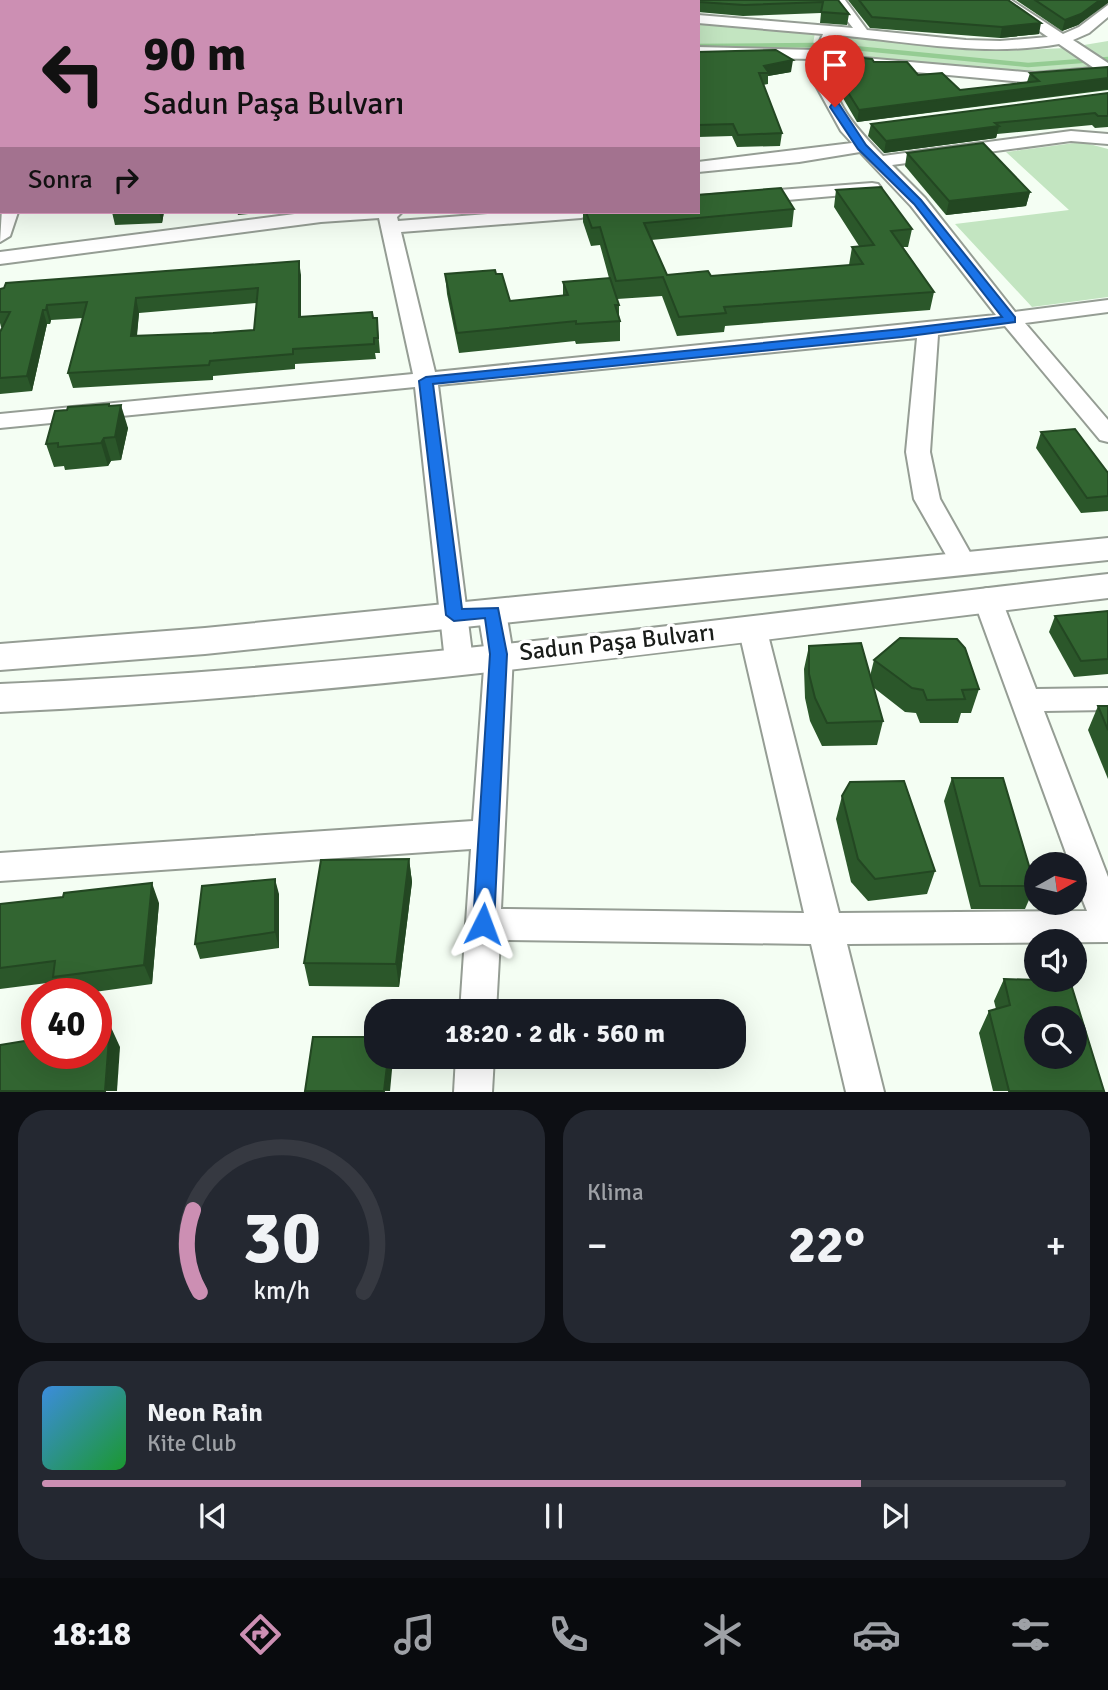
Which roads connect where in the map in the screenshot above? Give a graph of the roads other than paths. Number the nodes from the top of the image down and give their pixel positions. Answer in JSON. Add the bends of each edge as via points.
{"nodes":[{"id":1,"x":838,"y":0,"type":"edge"},
{"id":2,"x":1002,"y":0,"type":"edge"},
{"id":3,"x":1108,"y":9,"type":"edge"},
{"id":4,"x":700,"y":19,"type":"edge"},
{"id":5,"x":832,"y":30,"type":"junction"},
{"id":6,"x":860,"y":33,"type":"junction"},
{"id":7,"x":1060,"y":38,"type":"junction"},
{"id":8,"x":700,"y":52,"type":"edge"},
{"id":9,"x":822,"y":57,"type":"junction"},
{"id":10,"x":1108,"y":71,"type":"edge"},
{"id":11,"x":1022,"y":77,"type":"junction"},
{"id":12,"x":1030,"y":96,"type":"edge"},
{"id":13,"x":874,"y":128,"type":"edge"},
{"id":14,"x":849,"y":131,"type":"junction"},
{"id":15,"x":1108,"y":139,"type":"edge"},
{"id":16,"x":862,"y":147,"type":"junction"},
{"id":17,"x":878,"y":162,"type":"junction"},
{"id":18,"x":700,"y":167,"type":"edge"},
{"id":19,"x":902,"y":186,"type":"junction"},
{"id":20,"x":700,"y":202,"type":"edge"},
{"id":21,"x":8,"y":214,"type":"edge"},
{"id":22,"x":505,"y":214,"type":"edge"},
{"id":23,"x":305,"y":215,"type":"edge"},
{"id":24,"x":390,"y":217,"type":"edge"},
{"id":25,"x":0,"y":236,"type":"edge"},
{"id":26,"x":0,"y":258,"type":"edge"},
{"id":27,"x":1108,"y":306,"type":"edge"},
{"id":28,"x":1010,"y":319,"type":"junction"},
{"id":29,"x":928,"y":330,"type":"junction"},
{"id":30,"x":426,"y":381,"type":"junction"},
{"id":31,"x":0,"y":421,"type":"edge"},
{"id":32,"x":1108,"y":435,"type":"edge"},
{"id":33,"x":1108,"y":549,"type":"edge"},
{"id":34,"x":963,"y":564,"type":"junction"},
{"id":35,"x":1108,"y":586,"type":"edge"},
{"id":36,"x":987,"y":598,"type":"junction"},
{"id":37,"x":492,"y":612,"type":"junction"},
{"id":38,"x":454,"y":615,"type":"junction"},
{"id":39,"x":752,"y":626,"type":"junction"},
{"id":40,"x":499,"y":654,"type":"junction"},
{"id":41,"x":0,"y":657,"type":"edge"},
{"id":42,"x":459,"y":661,"type":"junction"},
{"id":43,"x":0,"y":698,"type":"edge"},
{"id":44,"x":1108,"y":699,"type":"edge"},
{"id":45,"x":1026,"y":700,"type":"junction"},
{"id":46,"x":488,"y":834,"type":"junction"},
{"id":47,"x":0,"y":867,"type":"edge"},
{"id":48,"x":483,"y":924,"type":"junction"},
{"id":49,"x":1108,"y":924,"type":"edge"},
{"id":50,"x":827,"y":929,"type":"junction"},
{"id":51,"x":479,"y":999,"type":"edge"},
{"id":52,"x":474,"y":1069,"type":"edge"},
{"id":53,"x":473,"y":1091,"type":"edge"},
{"id":54,"x":865,"y":1091,"type":"edge"}],
"edges":[{"from":1,"to":6,"type":"street"},
{"from":2,"to":7,"type":"street"},
{"from":3,"to":7,"type":"street","via":[[1083,31]]},
{"from":4,"to":5,"type":"street"},
{"from":5,"to":6,"type":"street"},
{"from":5,"to":9,"type":"street"},
{"from":6,"to":7,"type":"street","via":[[981,45]]},
{"from":7,"to":10,"type":"street"},
{"from":8,"to":9,"type":"street"},
{"from":9,"to":11,"type":"street"},
{"from":9,"to":14,"type":"street","via":[[822,82]]},
{"from":10,"to":11,"type":"street"},
{"from":11,"to":12,"type":"street","via":[[1022,87]]},
{"from":13,"to":14,"type":"street"},
{"from":14,"to":16,"type":"street"},
{"from":15,"to":17,"type":"street","via":[[1071,136]]},
{"from":16,"to":17,"type":"street"},
{"from":16,"to":18,"type":"street"},
{"from":17,"to":19,"type":"street"},
{"from":19,"to":20,"type":"street"},
{"from":19,"to":28,"type":"street"},
{"from":21,"to":25,"type":"street"},
{"from":22,"to":24,"type":"street"},
{"from":23,"to":24,"type":"street"},
{"from":23,"to":26,"type":"street"},
{"from":24,"to":30,"type":"street"},
{"from":27,"to":28,"type":"street"},
{"from":28,"to":29,"type":"street"},
{"from":28,"to":32,"type":"street"},
{"from":29,"to":30,"type":"street"},
{"from":29,"to":34,"type":"street","via":[[918,452],[927,499]]},
{"from":30,"to":31,"type":"street"},
{"from":30,"to":38,"type":"street"},
{"from":33,"to":34,"type":"main road","name":"Sadun Paşa Bulvarı"},
{"from":34,"to":37,"type":"main road","name":"Sadun Paşa Bulvarı"},
{"from":35,"to":36,"type":"main road","name":"Sadun Paşa Bulvarı"},
{"from":36,"to":39,"type":"main road","name":"Sadun Paşa Bulvarı"},
{"from":36,"to":45,"type":"street"},
{"from":37,"to":38,"type":"main road","name":"Sadun Paşa Bulvarı"},
{"from":37,"to":40,"type":"street"},
{"from":38,"to":41,"type":"main road","name":"Sadun Paşa Bulvarı"},
{"from":38,"to":42,"type":"street"},
{"from":39,"to":40,"type":"main road","name":"Sadun Paşa Bulvarı"},
{"from":39,"to":50,"type":"street"},
{"from":40,"to":42,"type":"main road","name":"Sadun Paşa Bulvarı"},
{"from":40,"to":46,"type":"street"},
{"from":42,"to":43,"type":"main road","name":"Sadun Paşa Bulvarı","via":[[113,693]]},
{"from":44,"to":45,"type":"street"},
{"from":45,"to":49,"type":"street"},
{"from":46,"to":47,"type":"street"},
{"from":46,"to":48,"type":"street"},
{"from":48,"to":50,"type":"street"},
{"from":48,"to":51,"type":"street"},
{"from":49,"to":50,"type":"street"},
{"from":50,"to":54,"type":"street"},
{"from":52,"to":53,"type":"street"}]}
